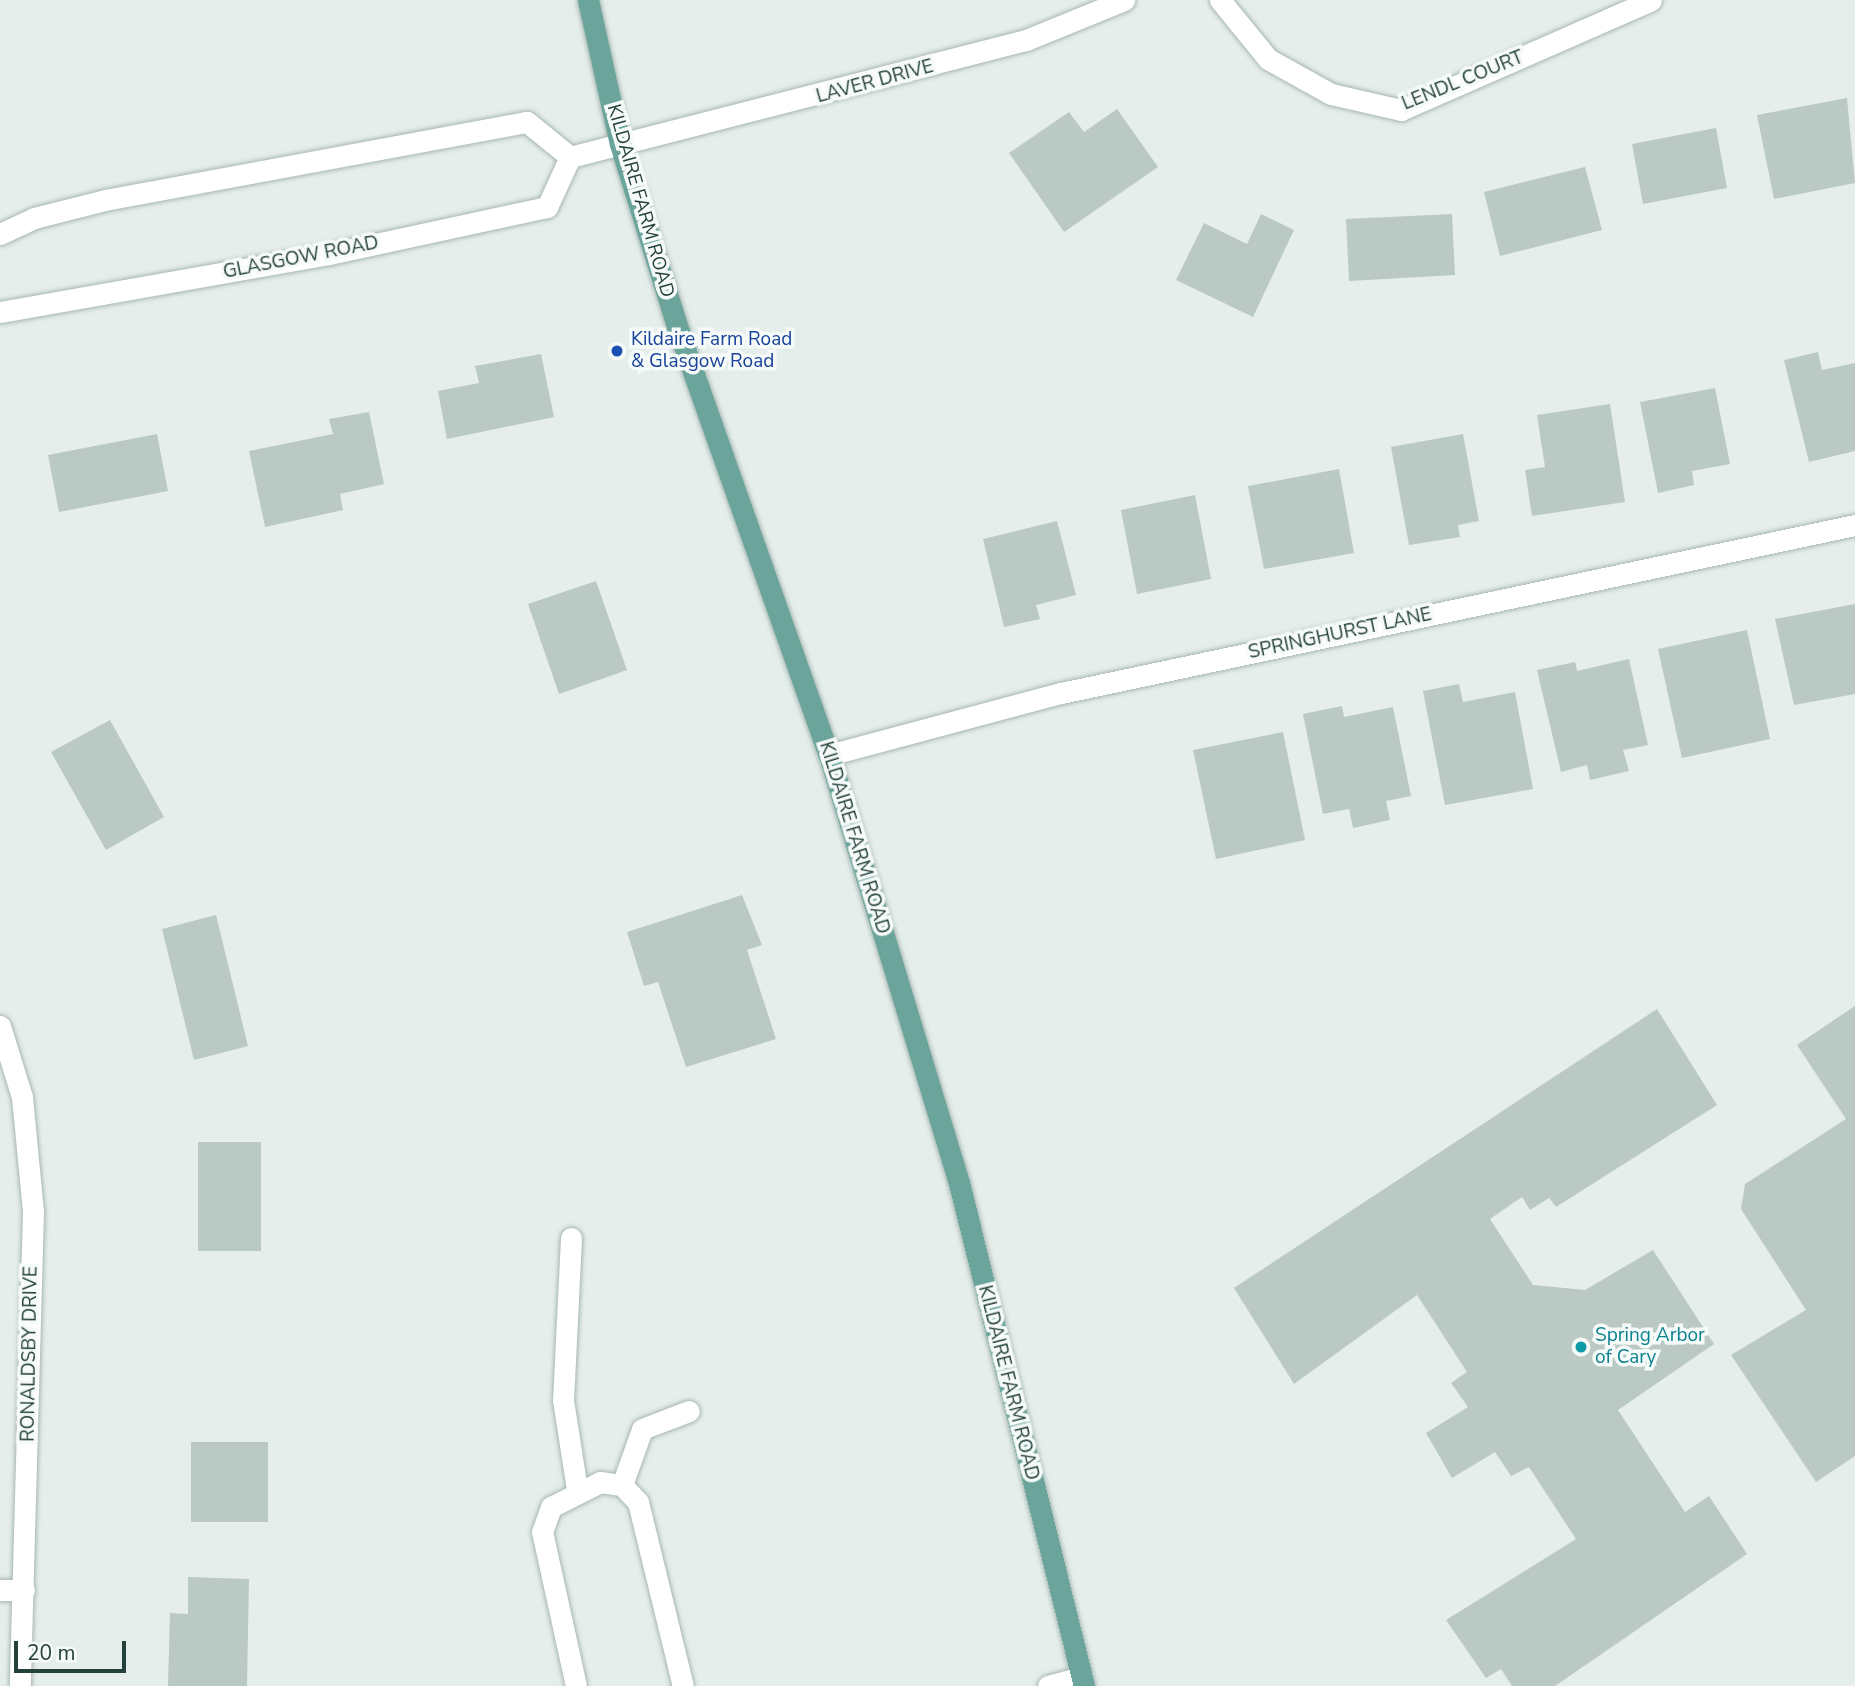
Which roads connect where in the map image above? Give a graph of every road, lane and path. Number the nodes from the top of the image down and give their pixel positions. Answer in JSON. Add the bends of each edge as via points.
{"nodes":[{"id":1,"x":589,"y":0,"type":"edge"},
{"id":2,"x":1124,"y":0,"type":"edge"},
{"id":3,"x":1220,"y":0,"type":"edge"},
{"id":4,"x":1651,"y":0,"type":"edge"},
{"id":5,"x":620,"y":144,"type":"junction"},
{"id":6,"x":570,"y":157,"type":"junction"},
{"id":7,"x":0,"y":234,"type":"edge"},
{"id":8,"x":0,"y":312,"type":"edge"},
{"id":9,"x":1855,"y":526,"type":"edge"},
{"id":10,"x":829,"y":755,"type":"junction"},
{"id":11,"x":0,"y":1026,"type":"edge"},
{"id":12,"x":571,"y":1238,"type":"dead end"},
{"id":13,"x":689,"y":1411,"type":"dead end"},
{"id":14,"x":622,"y":1485,"type":"junction"},
{"id":15,"x":577,"y":1489,"type":"junction"},
{"id":16,"x":0,"y":1590,"type":"edge"},
{"id":17,"x":24,"y":1590,"type":"junction"},
{"id":18,"x":1083,"y":1681,"type":"edge"},
{"id":19,"x":20,"y":1686,"type":"edge"},
{"id":20,"x":576,"y":1686,"type":"edge"},
{"id":21,"x":683,"y":1686,"type":"edge"},
{"id":22,"x":1048,"y":1686,"type":"edge"}],
"edges":[{"from":1,"to":5,"type":"main road","name":"KILDAIRE FARM ROAD"},
{"from":2,"to":5,"type":"street","name":"LAVER DRIVE","via":[[1026,40]]},
{"from":3,"to":4,"type":"street","name":"LENDL COURT","via":[[1268,59],[1331,94],[1401,110]]},
{"from":5,"to":6,"type":"street"},
{"from":5,"to":10,"type":"main road","name":"KILDAIRE FARM ROAD","via":[[679,332]]},
{"from":6,"to":7,"type":"street","via":[[527,122],[105,201],[34,218]]},
{"from":6,"to":8,"type":"street","name":"GLASGOW ROAD","via":[[547,207],[329,254]]},
{"from":9,"to":10,"type":"street","name":"SPRINGHURST LANE","via":[[1061,693]]},
{"from":10,"to":18,"type":"main road","name":"KILDAIRE FARM ROAD","via":[[958,1183]]},
{"from":11,"to":17,"type":"street","name":"RONALDSBY DRIVE","via":[[22,1097],[33,1212]]},
{"from":12,"to":15,"type":"street","via":[[563,1400]]},
{"from":13,"to":14,"type":"street","via":[[642,1429]]},
{"from":14,"to":15,"type":"street"},
{"from":14,"to":21,"type":"street","via":[[638,1502]]},
{"from":15,"to":20,"type":"street","via":[[551,1507],[542,1532]]},
{"from":16,"to":17,"type":"street"},
{"from":17,"to":19,"type":"street","name":"RONALDSBY DRIVE"},
{"from":18,"to":22,"type":"street"}]}
